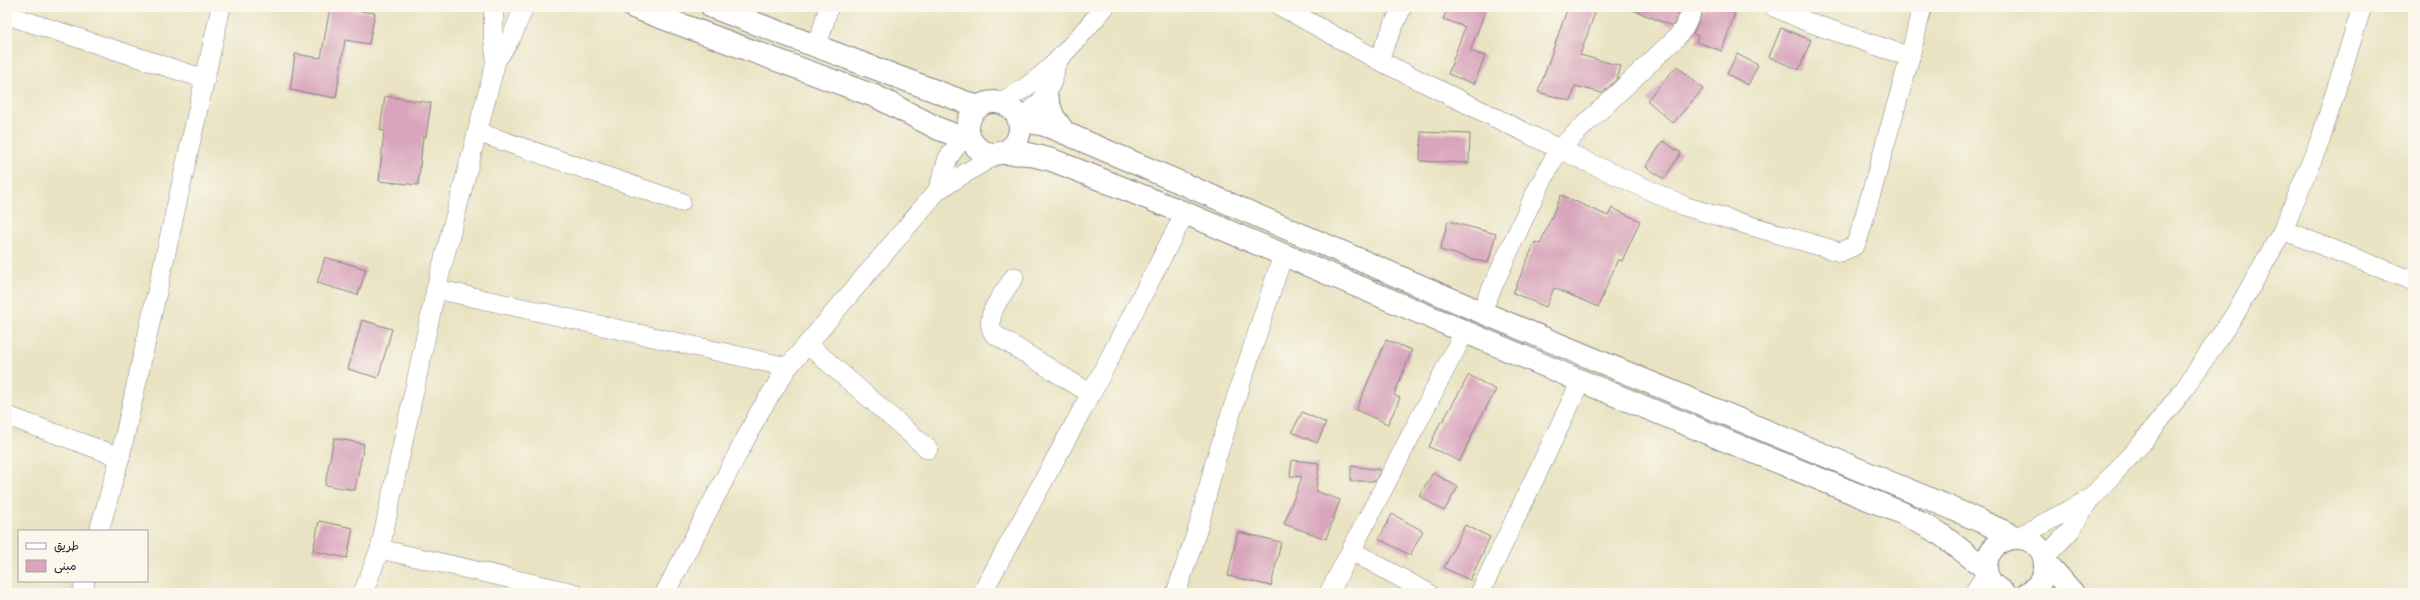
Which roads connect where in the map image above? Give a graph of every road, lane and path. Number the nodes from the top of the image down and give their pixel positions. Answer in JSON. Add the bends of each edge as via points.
{"nodes":[{"id":1,"x":221,"y":7,"type":"edge"},
{"id":2,"x":494,"y":7,"type":"edge"},
{"id":3,"x":524,"y":7,"type":"edge"},
{"id":4,"x":633,"y":7,"type":"edge"},
{"id":5,"x":712,"y":7,"type":"edge"},
{"id":6,"x":828,"y":7,"type":"edge"},
{"id":7,"x":1105,"y":7,"type":"edge"},
{"id":8,"x":1282,"y":7,"type":"edge"},
{"id":9,"x":1402,"y":7,"type":"edge"},
{"id":10,"x":1694,"y":7,"type":"edge"},
{"id":11,"x":1774,"y":7,"type":"edge"},
{"id":12,"x":1922,"y":7,"type":"edge"},
{"id":13,"x":2362,"y":7,"type":"edge"},
{"id":14,"x":7,"y":15,"type":"edge"},
{"id":15,"x":817,"y":46,"type":"junction"},
{"id":16,"x":1910,"y":57,"type":"junction"},
{"id":17,"x":1378,"y":60,"type":"junction"},
{"id":18,"x":496,"y":61,"type":"junction"},
{"id":19,"x":1056,"y":62,"type":"junction"},
{"id":20,"x":205,"y":80,"type":"junction"},
{"id":21,"x":1046,"y":96,"type":"junction"},
{"id":22,"x":999,"y":102,"type":"junction"},
{"id":23,"x":978,"y":107,"type":"junction"},
{"id":24,"x":1019,"y":119,"type":"junction"},
{"id":25,"x":478,"y":132,"type":"junction"},
{"id":26,"x":1065,"y":133,"type":"junction"},
{"id":27,"x":966,"y":137,"type":"junction"},
{"id":28,"x":1559,"y":149,"type":"junction"},
{"id":29,"x":1000,"y":153,"type":"junction"},
{"id":30,"x":938,"y":190,"type":"junction"},
{"id":31,"x":681,"y":202,"type":"dead end"},
{"id":32,"x":1185,"y":213,"type":"junction"},
{"id":33,"x":2283,"y":230,"type":"junction"},
{"id":34,"x":1284,"y":255,"type":"junction"},
{"id":35,"x":1014,"y":277,"type":"dead end"},
{"id":36,"x":2413,"y":281,"type":"edge"},
{"id":37,"x":436,"y":288,"type":"junction"},
{"id":38,"x":1481,"y":312,"type":"junction"},
{"id":39,"x":1465,"y":331,"type":"junction"},
{"id":40,"x":807,"y":344,"type":"junction"},
{"id":41,"x":788,"y":367,"type":"junction"},
{"id":42,"x":1581,"y":381,"type":"junction"},
{"id":43,"x":1091,"y":394,"type":"junction"},
{"id":44,"x":7,"y":416,"type":"edge"},
{"id":45,"x":928,"y":449,"type":"dead end"},
{"id":46,"x":120,"y":457,"type":"junction"},
{"id":47,"x":2090,"y":499,"type":"junction"},
{"id":48,"x":100,"y":530,"type":"edge"},
{"id":49,"x":2016,"y":537,"type":"junction"},
{"id":50,"x":380,"y":549,"type":"junction"},
{"id":51,"x":1352,"y":551,"type":"junction"},
{"id":52,"x":2045,"y":560,"type":"junction"},
{"id":53,"x":1987,"y":571,"type":"junction"},
{"id":54,"x":85,"y":582,"type":"edge"},
{"id":55,"x":82,"y":593,"type":"edge"},
{"id":56,"x":364,"y":593,"type":"edge"},
{"id":57,"x":574,"y":593,"type":"edge"},
{"id":58,"x":665,"y":593,"type":"edge"},
{"id":59,"x":982,"y":593,"type":"edge"},
{"id":60,"x":1176,"y":593,"type":"edge"},
{"id":61,"x":1329,"y":593,"type":"edge"},
{"id":62,"x":1428,"y":593,"type":"edge"},
{"id":63,"x":1480,"y":593,"type":"edge"},
{"id":64,"x":1974,"y":593,"type":"edge"},
{"id":65,"x":2005,"y":593,"type":"edge"},
{"id":66,"x":2028,"y":593,"type":"edge"},
{"id":67,"x":2073,"y":593,"type":"edge"}],
"edges":[{"from":1,"to":20,"type":"street"},
{"from":2,"to":18,"type":"street"},
{"from":3,"to":18,"type":"street","via":[[512,36]]},
{"from":4,"to":27,"type":"street","via":[[876,97]]},
{"from":5,"to":15,"type":"street"},
{"from":6,"to":15,"type":"street"},
{"from":7,"to":19,"type":"street"},
{"from":8,"to":17,"type":"street"},
{"from":9,"to":17,"type":"street"},
{"from":10,"to":28,"type":"street","via":[[1677,37]]},
{"from":11,"to":16,"type":"street","via":[[1808,22]]},
{"from":12,"to":16,"type":"street"},
{"from":13,"to":33,"type":"street","via":[[2321,138]]},
{"from":14,"to":20,"type":"street"},
{"from":15,"to":23,"type":"street"},
{"from":16,"to":28,"type":"street","via":[[1858,239],[1854,246],[1847,250],[1833,250],[1684,206]]},
{"from":17,"to":28,"type":"street"},
{"from":18,"to":25,"type":"street"},
{"from":19,"to":21,"type":"street","via":[[1052,85]]},
{"from":19,"to":22,"type":"street","via":[[1027,87]]},
{"from":20,"to":46,"type":"street"},
{"from":21,"to":24,"type":"street"},
{"from":21,"to":26,"type":"street","via":[[1053,116]]},
{"from":22,"to":23,"type":"street","via":[[984,103]]},
{"from":22,"to":24,"type":"street","via":[[1011,108]]},
{"from":23,"to":27,"type":"street","via":[[969,118]]},
{"from":24,"to":26,"type":"street"},
{"from":24,"to":29,"type":"street","via":[[1018,139],[1012,147]]},
{"from":25,"to":31,"type":"street"},
{"from":25,"to":37,"type":"street"},
{"from":26,"to":38,"type":"street"},
{"from":27,"to":29,"type":"street","via":[[977,149],[986,153]]},
{"from":27,"to":30,"type":"street","via":[[948,158]]},
{"from":28,"to":38,"type":"street","via":[[1534,196]]},
{"from":29,"to":30,"type":"street"},
{"from":29,"to":32,"type":"street","via":[[1028,154],[1052,160]]},
{"from":30,"to":40,"type":"street"},
{"from":32,"to":34,"type":"street"},
{"from":32,"to":43,"type":"street"},
{"from":33,"to":36,"type":"street"},
{"from":33,"to":47,"type":"street","via":[[2235,314],[2185,388],[2142,443]]},
{"from":34,"to":39,"type":"street"},
{"from":34,"to":60,"type":"street"},
{"from":35,"to":43,"type":"street","via":[[991,315],[991,329],[994,334]]},
{"from":37,"to":41,"type":"street"},
{"from":37,"to":50,"type":"street"},
{"from":38,"to":49,"type":"street"},
{"from":39,"to":42,"type":"street"},
{"from":39,"to":51,"type":"street"},
{"from":40,"to":41,"type":"street"},
{"from":40,"to":45,"type":"street"},
{"from":41,"to":58,"type":"street","via":[[760,411]]},
{"from":42,"to":53,"type":"street","via":[[1902,513],[1939,533]]},
{"from":42,"to":63,"type":"street"},
{"from":43,"to":59,"type":"street"},
{"from":44,"to":46,"type":"street"},
{"from":46,"to":48,"type":"street"},
{"from":47,"to":49,"type":"street"},
{"from":47,"to":52,"type":"street","via":[[2070,531]]},
{"from":49,"to":52,"type":"street","via":[[2035,543]]},
{"from":49,"to":53,"type":"street","via":[[1996,544],[1987,560]]},
{"from":50,"to":56,"type":"street"},
{"from":50,"to":57,"type":"street"},
{"from":51,"to":61,"type":"street"},
{"from":51,"to":62,"type":"street"},
{"from":52,"to":66,"type":"street","via":[[2042,580]]},
{"from":52,"to":67,"type":"street"},
{"from":53,"to":64,"type":"street"},
{"from":53,"to":65,"type":"street","via":[[1991,582]]},
{"from":54,"to":55,"type":"street"}]}
